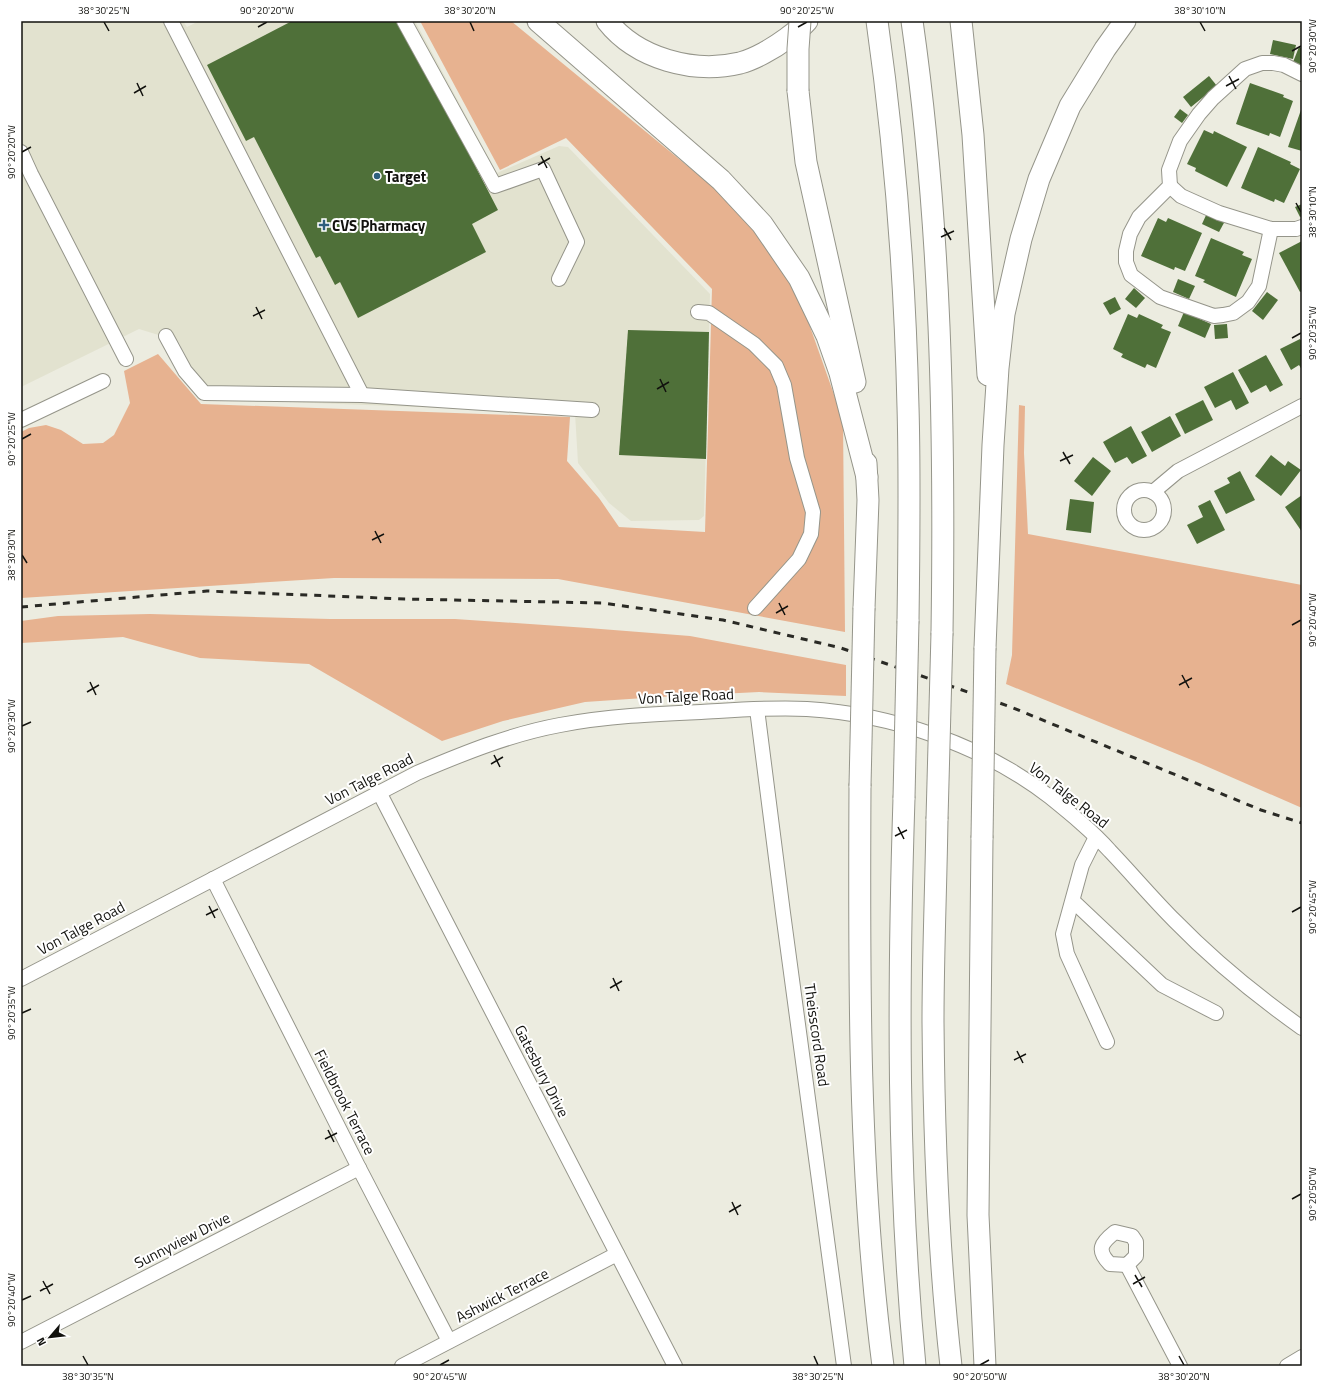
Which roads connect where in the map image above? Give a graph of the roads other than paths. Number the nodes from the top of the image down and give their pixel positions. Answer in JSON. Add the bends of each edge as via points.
{"nodes":[{"id":1,"x":171,"y":21,"type":"edge"},
{"id":2,"x":404,"y":21,"type":"edge"},
{"id":3,"x":538,"y":21,"type":"edge"},
{"id":4,"x":606,"y":21,"type":"edge"},
{"id":5,"x":800,"y":21,"type":"edge"},
{"id":6,"x":807,"y":21,"type":"edge"},
{"id":7,"x":877,"y":21,"type":"edge"},
{"id":8,"x":912,"y":21,"type":"edge"},
{"id":9,"x":961,"y":21,"type":"edge"},
{"id":10,"x":1126,"y":21,"type":"edge"},
{"id":11,"x":1302,"y":74,"type":"edge"},
{"id":12,"x":21,"y":152,"type":"edge"},
{"id":13,"x":1170,"y":186,"type":"junction"},
{"id":14,"x":1302,"y":227,"type":"edge"},
{"id":15,"x":1271,"y":230,"type":"junction"},
{"id":16,"x":559,"y":279,"type":"dead end"},
{"id":17,"x":698,"y":312,"type":"dead end"},
{"id":18,"x":166,"y":336,"type":"dead end"},
{"id":19,"x":126,"y":359,"type":"dead end"},
{"id":20,"x":103,"y":381,"type":"dead end"},
{"id":21,"x":362,"y":395,"type":"junction"},
{"id":22,"x":592,"y":410,"type":"dead end"},
{"id":23,"x":1301,"y":410,"type":"edge"},
{"id":24,"x":21,"y":420,"type":"edge"},
{"id":25,"x":994,"y":445,"type":"junction"},
{"id":26,"x":867,"y":477,"type":"junction"},
{"id":27,"x":1153,"y":492,"type":"dead end"},
{"id":28,"x":755,"y":608,"type":"dead end"},
{"id":29,"x":757,"y":709,"type":"junction"},
{"id":30,"x":380,"y":792,"type":"junction"},
{"id":31,"x":1096,"y":837,"type":"junction"},
{"id":32,"x":212,"y":879,"type":"junction"},
{"id":33,"x":1073,"y":901,"type":"junction"},
{"id":34,"x":21,"y":979,"type":"edge"},
{"id":35,"x":1216,"y":1013,"type":"dead end"},
{"id":36,"x":1302,"y":1028,"type":"edge"},
{"id":37,"x":1107,"y":1042,"type":"dead end"},
{"id":38,"x":359,"y":1168,"type":"junction"},
{"id":39,"x":617,"y":1254,"type":"junction"},
{"id":40,"x":1127,"y":1265,"type":"dead end"},
{"id":41,"x":449,"y":1341,"type":"junction"},
{"id":42,"x":21,"y":1342,"type":"edge"},
{"id":43,"x":1302,"y":1357,"type":"edge"},
{"id":44,"x":402,"y":1366,"type":"edge"},
{"id":45,"x":675,"y":1366,"type":"edge"},
{"id":46,"x":844,"y":1366,"type":"edge"},
{"id":47,"x":883,"y":1366,"type":"edge"},
{"id":48,"x":915,"y":1366,"type":"edge"},
{"id":49,"x":951,"y":1366,"type":"edge"},
{"id":50,"x":985,"y":1366,"type":"edge"},
{"id":51,"x":1180,"y":1366,"type":"edge"},
{"id":52,"x":1287,"y":1366,"type":"edge"}],
"edges":[{"from":1,"to":21,"type":"street"},
{"from":2,"to":16,"type":"street","via":[[495,186],[543,169],[577,242]]},
{"from":3,"to":26,"type":"highway","via":[[721,180],[762,224],[799,278],[828,336]]},
{"from":4,"to":6,"type":"highway","via":[[638,48],[674,63],[707,67],[741,63],[773,48]]},
{"from":5,"to":26,"type":"highway","bridge":true,"via":[[798,91],[806,162],[852,369]]},
{"from":7,"to":48,"type":"highway","bridge":true,"via":[[895,177],[905,328],[909,481],[900,1096],[906,1251]]},
{"from":8,"to":49,"type":"highway","bridge":true,"via":[[931,192],[941,345],[944,490],[933,1020],[941,1253]]},
{"from":9,"to":25,"type":"highway","via":[[973,135]]},
{"from":10,"to":25,"type":"highway","via":[[1105,49],[1070,106],[1039,179],[1021,239],[1004,314]]},
{"from":11,"to":13,"type":"street","via":[[1284,65],[1273,63],[1262,63],[1245,69],[1198,114],[1180,140],[1169,170]]},
{"from":12,"to":19,"type":"street"},
{"from":13,"to":15,"type":"street","via":[[1181,196],[1219,213]]},
{"from":13,"to":15,"type":"street","via":[[1139,217],[1130,234],[1126,251],[1126,262],[1131,276],[1160,297],[1214,316],[1234,313],[1248,302],[1259,286]]},
{"from":14,"to":15,"type":"street"},
{"from":17,"to":28,"type":"street","via":[[709,313],[754,344],[776,366],[784,385],[797,458],[813,512],[811,534],[799,559]]},
{"from":18,"to":21,"type":"street","via":[[185,371],[204,393]]},
{"from":20,"to":24,"type":"street"},
{"from":21,"to":22,"type":"street"},
{"from":23,"to":27,"type":"street","via":[[1178,471]]},
{"from":25,"to":50,"type":"highway","bridge":true,"via":[[984,648],[978,1215]]},
{"from":26,"to":47,"type":"highway","bridge":true,"via":[[860,786],[860,1014],[867,1203]]},
{"from":29,"to":30,"type":"street","name":"Von Talge Road","via":[[618,716],[560,725],[504,738],[418,773]]},
{"from":29,"to":31,"type":"street","name":"Von Talge Road","via":[[807,709],[858,716],[954,742],[1028,781]]},
{"from":29,"to":46,"type":"street","name":"Theisscord Road"},
{"from":30,"to":32,"type":"street","name":"Von Talge Road"},
{"from":30,"to":39,"type":"street","name":"Gatesbury Drive"},
{"from":31,"to":33,"type":"street","via":[[1082,865]]},
{"from":31,"to":36,"type":"street","name":"Von Talge Road","via":[[1175,922],[1212,957]]},
{"from":32,"to":34,"type":"street","name":"Von Talge Road"},
{"from":32,"to":38,"type":"street","name":"Fieldbrook Terrace"},
{"from":33,"to":35,"type":"street","via":[[1162,985]]},
{"from":33,"to":37,"type":"street","via":[[1063,934],[1067,954]]},
{"from":38,"to":41,"type":"street","name":"Fieldbrook Terrace"},
{"from":38,"to":42,"type":"street","name":"Sunnyview Drive"},
{"from":39,"to":41,"type":"street","name":"Ashwick Terrace"},
{"from":39,"to":45,"type":"street","name":"Gatesbury Drive"},
{"from":40,"to":51,"type":"street"},
{"from":41,"to":44,"type":"street","name":"Ashwick Terrace"},
{"from":43,"to":52,"type":"street"}]}
